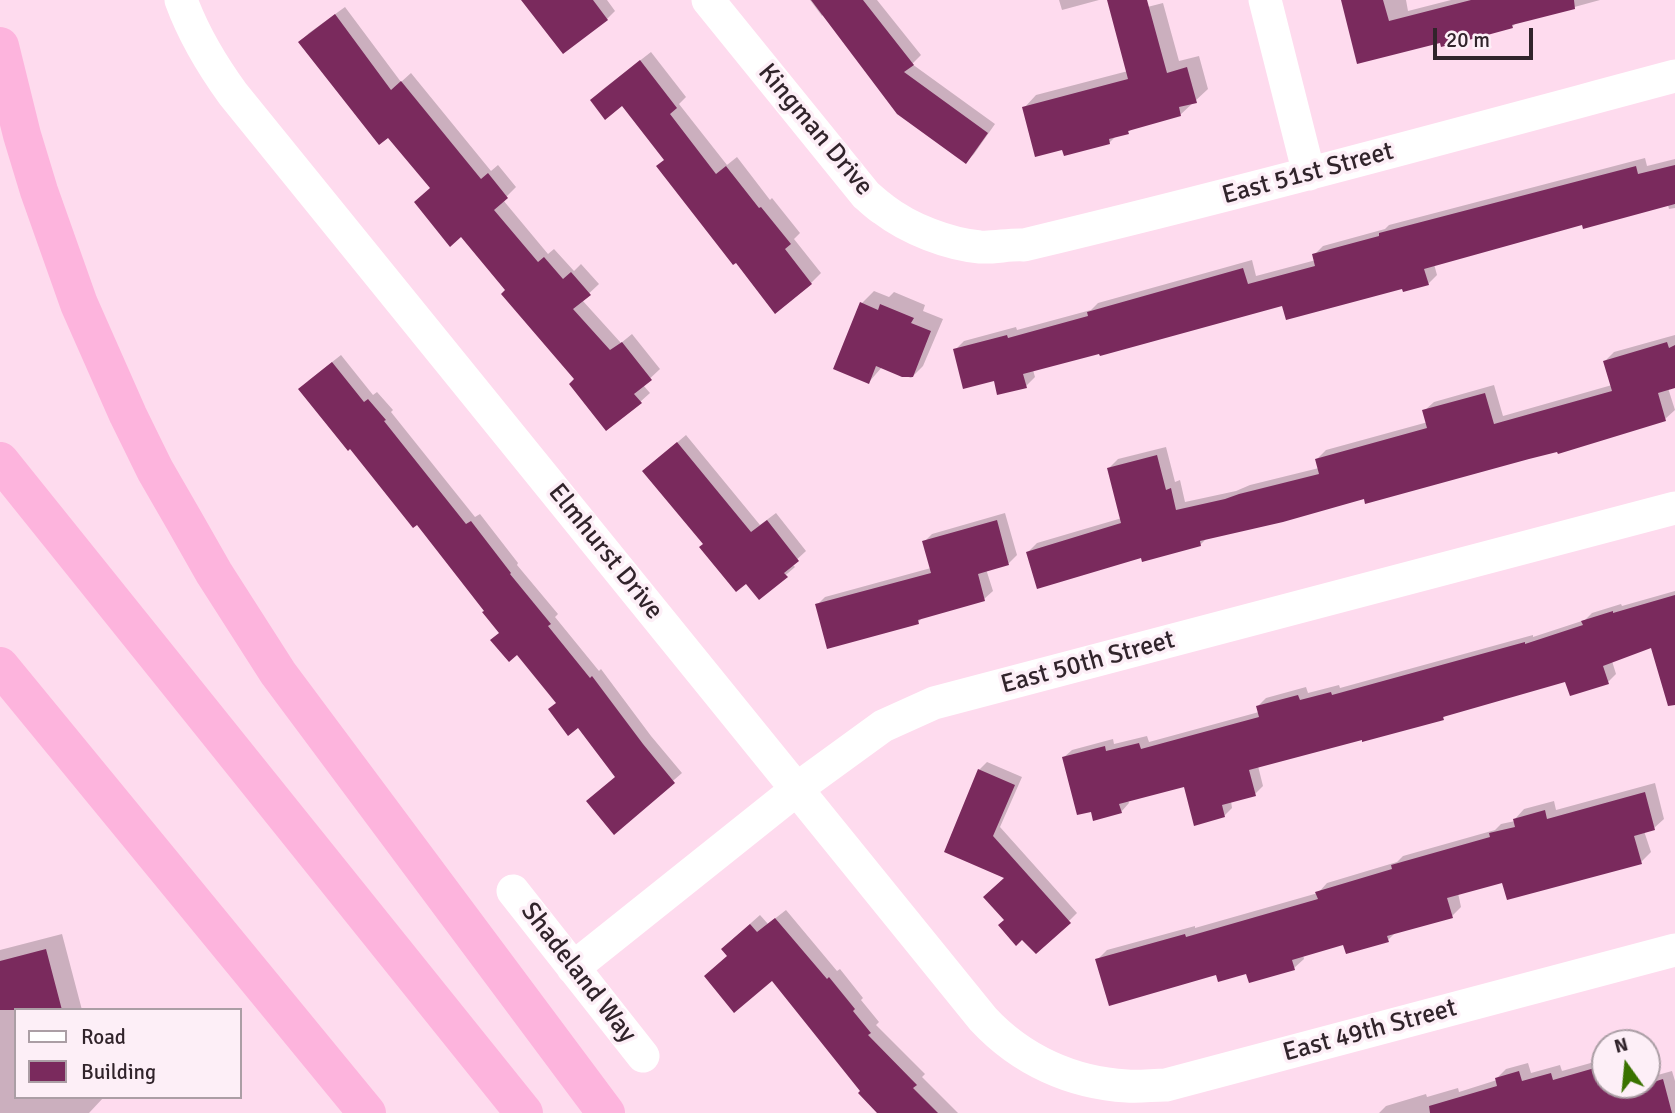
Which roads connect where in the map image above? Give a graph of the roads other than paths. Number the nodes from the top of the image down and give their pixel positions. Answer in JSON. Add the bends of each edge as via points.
{"nodes":[{"id":1,"x":181,"y":0,"type":"edge"},
{"id":2,"x":708,"y":0,"type":"edge"},
{"id":3,"x":1265,"y":0,"type":"edge"},
{"id":4,"x":0,"y":46,"type":"edge"},
{"id":5,"x":1675,"y":76,"type":"edge"},
{"id":6,"x":1309,"y":174,"type":"junction"},
{"id":7,"x":939,"y":238,"type":"joint"},
{"id":8,"x":0,"y":461,"type":"edge"},
{"id":9,"x":1675,"y":508,"type":"edge"},
{"id":10,"x":0,"y":666,"type":"edge"},
{"id":11,"x":797,"y":789,"type":"junction"},
{"id":12,"x":513,"y":891,"type":"dead end"},
{"id":13,"x":1675,"y":950,"type":"edge"},
{"id":14,"x":573,"y":968,"type":"junction"},
{"id":15,"x":643,"y":1056,"type":"dead end"},
{"id":16,"x":1062,"y":1073,"type":"joint"},
{"id":17,"x":367,"y":1113,"type":"edge"},
{"id":18,"x":524,"y":1113,"type":"edge"},
{"id":19,"x":606,"y":1113,"type":"edge"}],
"edges":[{"from":1,"to":11,"type":"street","name":"Elmhurst Drive","via":[[209,58],[233,94]]},
{"from":2,"to":7,"type":"street","name":"Kingman Drive","via":[[866,195],[891,215]]},
{"from":3,"to":6,"type":"street"},
{"from":4,"to":19,"type":"highway","via":[[22,135],[79,304],[155,470],[278,673]]},
{"from":5,"to":6,"type":"street","name":"East 51st Street"},
{"from":6,"to":7,"type":"street","name":"East 51st Street","via":[[1024,245],[976,247]]},
{"from":8,"to":18,"type":"highway"},
{"from":9,"to":11,"type":"street","name":"East 50th Street","via":[[933,703],[883,726]]},
{"from":10,"to":17,"type":"highway"},
{"from":11,"to":14,"type":"street","name":"East 50th Street"},
{"from":11,"to":16,"type":"street","name":"Elmhurst Drive","via":[[991,1027],[1027,1056]]},
{"from":12,"to":14,"type":"street","name":"Shadeland Way"},
{"from":13,"to":16,"type":"street","name":"East 49th Street","via":[[1166,1085],[1128,1086]]},
{"from":14,"to":15,"type":"street","name":"Shadeland Way"}]}
